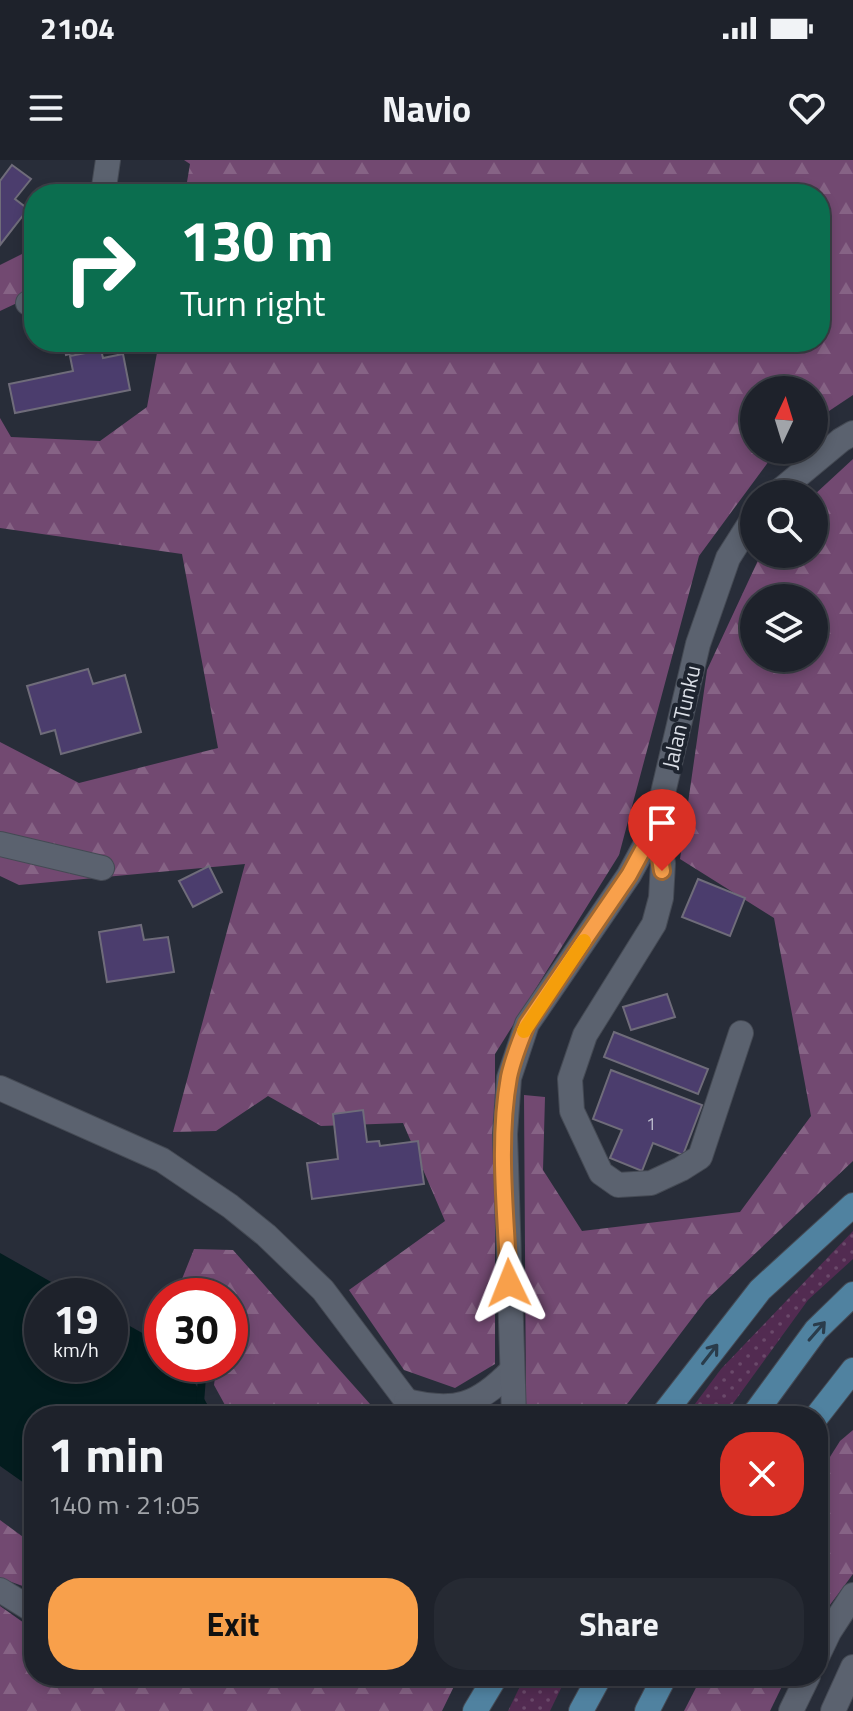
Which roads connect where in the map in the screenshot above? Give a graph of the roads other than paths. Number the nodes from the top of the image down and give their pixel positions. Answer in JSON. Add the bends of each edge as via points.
{"nodes":[{"id":1,"x":108,"y":160,"type":"edge"},
{"id":2,"x":104,"y":184,"type":"edge"},
{"id":3,"x":853,"y":433,"type":"edge"},
{"id":4,"x":793,"y":480,"type":"edge"},
{"id":5,"x":740,"y":539,"type":"edge"},
{"id":6,"x":655,"y":827,"type":"junction"},
{"id":7,"x":0,"y":844,"type":"edge"},
{"id":8,"x":102,"y":868,"type":"dead end"},
{"id":9,"x":741,"y":1033,"type":"dead end"},
{"id":10,"x":0,"y":1088,"type":"edge"},
{"id":11,"x":853,"y":1205,"type":"edge"},
{"id":12,"x":853,"y":1294,"type":"edge"},
{"id":13,"x":512,"y":1370,"type":"junction"},
{"id":14,"x":853,"y":1370,"type":"edge"},
{"id":15,"x":410,"y":1406,"type":"edge"},
{"id":16,"x":453,"y":1406,"type":"edge"},
{"id":17,"x":514,"y":1406,"type":"edge"},
{"id":18,"x":670,"y":1406,"type":"edge"},
{"id":19,"x":760,"y":1406,"type":"edge"},
{"id":20,"x":825,"y":1406,"type":"edge"},
{"id":21,"x":0,"y":1590,"type":"edge"},
{"id":22,"x":853,"y":1595,"type":"edge"},
{"id":23,"x":24,"y":1605,"type":"edge"},
{"id":24,"x":828,"y":1634,"type":"edge"},
{"id":25,"x":853,"y":1667,"type":"edge"},
{"id":26,"x":490,"y":1686,"type":"edge"},
{"id":27,"x":595,"y":1686,"type":"edge"},
{"id":28,"x":660,"y":1686,"type":"edge"},
{"id":29,"x":803,"y":1686,"type":"edge"},
{"id":30,"x":475,"y":1711,"type":"edge"},
{"id":31,"x":581,"y":1711,"type":"edge"},
{"id":32,"x":647,"y":1711,"type":"edge"},
{"id":33,"x":791,"y":1711,"type":"edge"},
{"id":34,"x":833,"y":1711,"type":"edge"}],
"edges":[{"from":1,"to":2,"type":"street"},
{"from":3,"to":4,"type":"street"},
{"from":5,"to":6,"type":"street","name":"Jalan Tunku","via":[[728,558],[698,644]]},
{"from":6,"to":9,"type":"street","via":[[663,863],[654,924],[585,1035],[570,1079],[572,1111],[601,1173],[618,1185],[651,1183],[700,1157]]},
{"from":6,"to":13,"type":"street","name":"Jalan Tunku","via":[[629,875],[527,1024],[516,1051],[505,1134]]},
{"from":7,"to":8,"type":"street"},
{"from":10,"to":15,"type":"street","via":[[162,1160],[230,1206],[323,1290]]},
{"from":18,"to":11,"type":"main road","one_way":true,"via":[[760,1290]]},
{"from":19,"to":12,"type":"main road","one_way":true,"via":[[816,1330]]},
{"from":13,"to":16,"type":"street","via":[[491,1392]]},
{"from":13,"to":17,"type":"street","name":"Jalan Tunku"},
{"from":14,"to":20,"type":"main road"},
{"from":21,"to":23,"type":"street"},
{"from":22,"to":24,"type":"street"},
{"from":25,"to":34,"type":"street"},
{"from":26,"to":30,"type":"main road"},
{"from":27,"to":31,"type":"main road"},
{"from":28,"to":32,"type":"main road"},
{"from":29,"to":33,"type":"street"}]}
